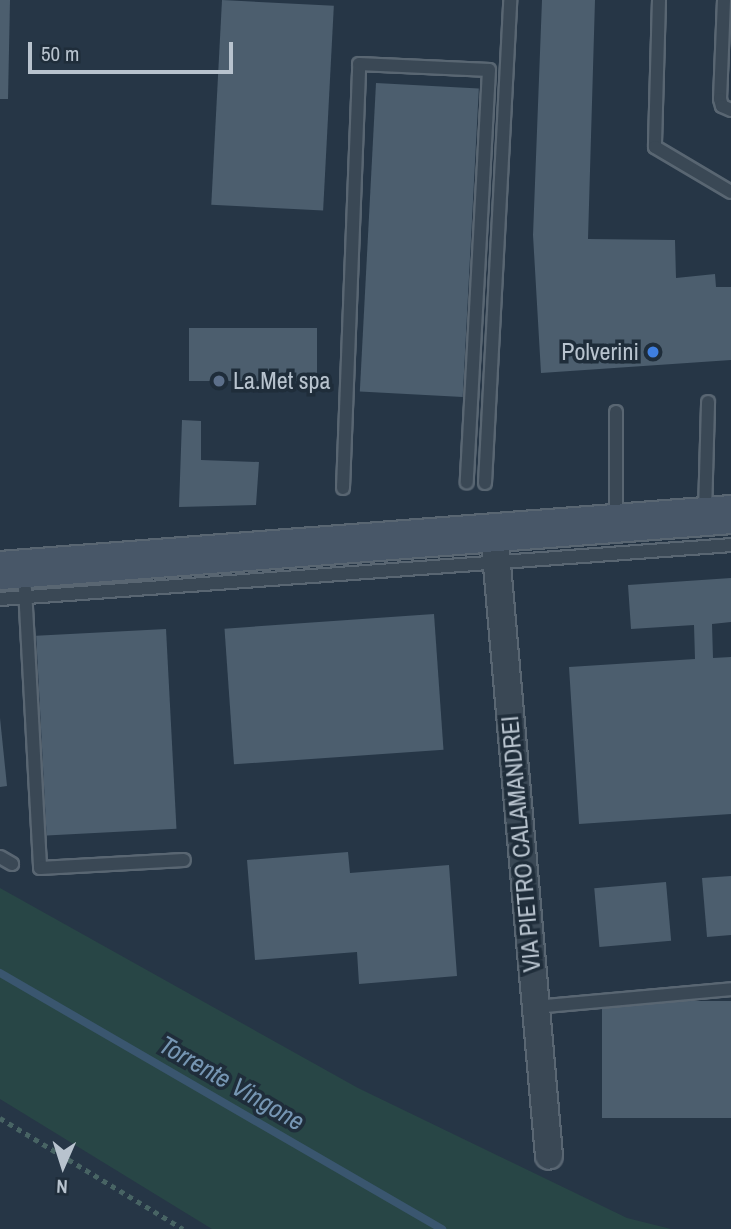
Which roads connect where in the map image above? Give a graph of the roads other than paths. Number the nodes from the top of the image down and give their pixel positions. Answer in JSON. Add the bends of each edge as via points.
{"nodes":[{"id":1,"x":510,"y":0,"type":"edge"},
{"id":2,"x":659,"y":0,"type":"edge"},
{"id":3,"x":724,"y":0,"type":"edge"},
{"id":4,"x":731,"y":110,"type":"edge"},
{"id":5,"x":731,"y":192,"type":"edge"},
{"id":6,"x":708,"y":402,"type":"dead end"},
{"id":7,"x":616,"y":412,"type":"dead end"},
{"id":8,"x":467,"y":482,"type":"dead end"},
{"id":9,"x":485,"y":483,"type":"dead end"},
{"id":10,"x":343,"y":488,"type":"dead end"},
{"id":11,"x":718,"y":515,"type":"edge"},
{"id":12,"x":616,"y":522,"type":"junction"},
{"id":13,"x":731,"y":545,"type":"edge"},
{"id":14,"x":495,"y":547,"type":"junction"},
{"id":15,"x":16,"y":578,"type":"edge"},
{"id":16,"x":0,"y":599,"type":"edge"},
{"id":17,"x":0,"y":857,"type":"edge"},
{"id":18,"x":184,"y":860,"type":"dead end"},
{"id":19,"x":12,"y":864,"type":"dead end"},
{"id":20,"x":731,"y":989,"type":"edge"},
{"id":21,"x":535,"y":1007,"type":"junction"},
{"id":22,"x":549,"y":1156,"type":"dead end"}],
"edges":[{"from":1,"to":9,"type":"lane"},
{"from":2,"to":5,"type":"lane","via":[[655,147]]},
{"from":3,"to":4,"type":"lane","via":[[720,99],[722,106]]},
{"from":6,"to":11,"type":"lane"},
{"from":7,"to":12,"type":"lane"},
{"from":8,"to":10,"type":"lane","via":[[489,70],[359,64]]},
{"from":11,"to":12,"type":"main road"},
{"from":12,"to":14,"type":"main road"},
{"from":13,"to":14,"type":"lane"},
{"from":14,"to":15,"type":"main road"},
{"from":14,"to":21,"type":"street","name":"VIA PIETRO CALAMANDREI"},
{"from":15,"to":16,"type":"lane"},
{"from":15,"to":18,"type":"lane","via":[[40,868]]},
{"from":17,"to":19,"type":"lane"},
{"from":20,"to":21,"type":"lane"},
{"from":21,"to":22,"type":"street","name":"VIA PIETRO CALAMANDREI"}]}
